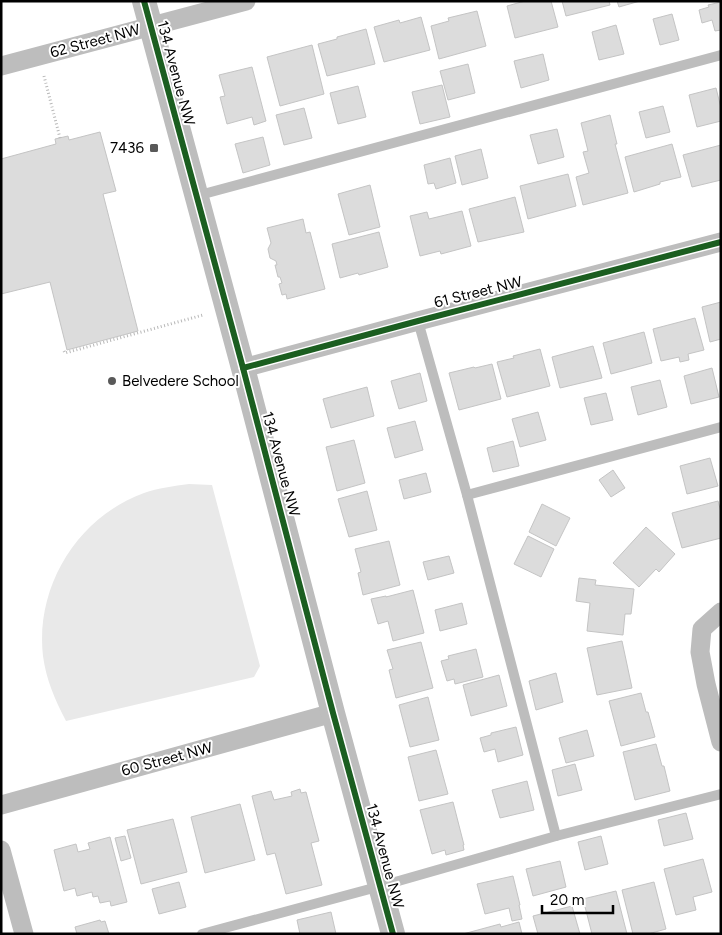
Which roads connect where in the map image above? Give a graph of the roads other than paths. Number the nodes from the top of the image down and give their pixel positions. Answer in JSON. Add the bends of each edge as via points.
{"nodes":[{"id":1,"x":144,"y":1,"type":"edge"},
{"id":2,"x":246,"y":1,"type":"edge"},
{"id":3,"x":151,"y":26,"type":"junction"},
{"id":4,"x":721,"y":55,"type":"edge"},
{"id":5,"x":1,"y":66,"type":"edge"},
{"id":6,"x":196,"y":196,"type":"junction"},
{"id":7,"x":721,"y":242,"type":"edge"},
{"id":8,"x":418,"y":320,"type":"junction"},
{"id":9,"x":243,"y":368,"type":"junction"},
{"id":10,"x":721,"y":427,"type":"edge"},
{"id":11,"x":467,"y":495,"type":"junction"},
{"id":12,"x":721,"y":612,"type":"edge"},
{"id":13,"x":333,"y":713,"type":"junction"},
{"id":14,"x":721,"y":742,"type":"edge"},
{"id":15,"x":721,"y":794,"type":"edge"},
{"id":16,"x":1,"y":805,"type":"edge"},
{"id":17,"x":556,"y":836,"type":"junction"},
{"id":18,"x":1,"y":850,"type":"edge"},
{"id":19,"x":381,"y":886,"type":"junction"},
{"id":20,"x":205,"y":933,"type":"edge"},
{"id":21,"x":24,"y":934,"type":"edge"},
{"id":22,"x":393,"y":934,"type":"edge"}],
"edges":[{"from":1,"to":3,"type":"street","name":"134 Avenue NW"},
{"from":2,"to":3,"type":"street","name":"62 Street NW"},
{"from":3,"to":5,"type":"street","name":"62 Street NW"},
{"from":3,"to":6,"type":"street","name":"134 Avenue NW"},
{"from":4,"to":6,"type":"lane"},
{"from":6,"to":9,"type":"street","name":"134 Avenue NW"},
{"from":7,"to":8,"type":"street","name":"61 Street NW"},
{"from":8,"to":9,"type":"street","name":"61 Street NW"},
{"from":8,"to":11,"type":"lane"},
{"from":9,"to":13,"type":"street","name":"134 Avenue NW"},
{"from":10,"to":11,"type":"lane"},
{"from":11,"to":17,"type":"lane"},
{"from":12,"to":14,"type":"street","via":[[702,629],[700,652]]},
{"from":13,"to":16,"type":"street","name":"60 Street NW"},
{"from":13,"to":19,"type":"street","name":"134 Avenue NW"},
{"from":15,"to":17,"type":"lane"},
{"from":17,"to":19,"type":"lane"},
{"from":18,"to":21,"type":"street"},
{"from":19,"to":20,"type":"lane"},
{"from":19,"to":22,"type":"street","name":"134 Avenue NW"}]}
